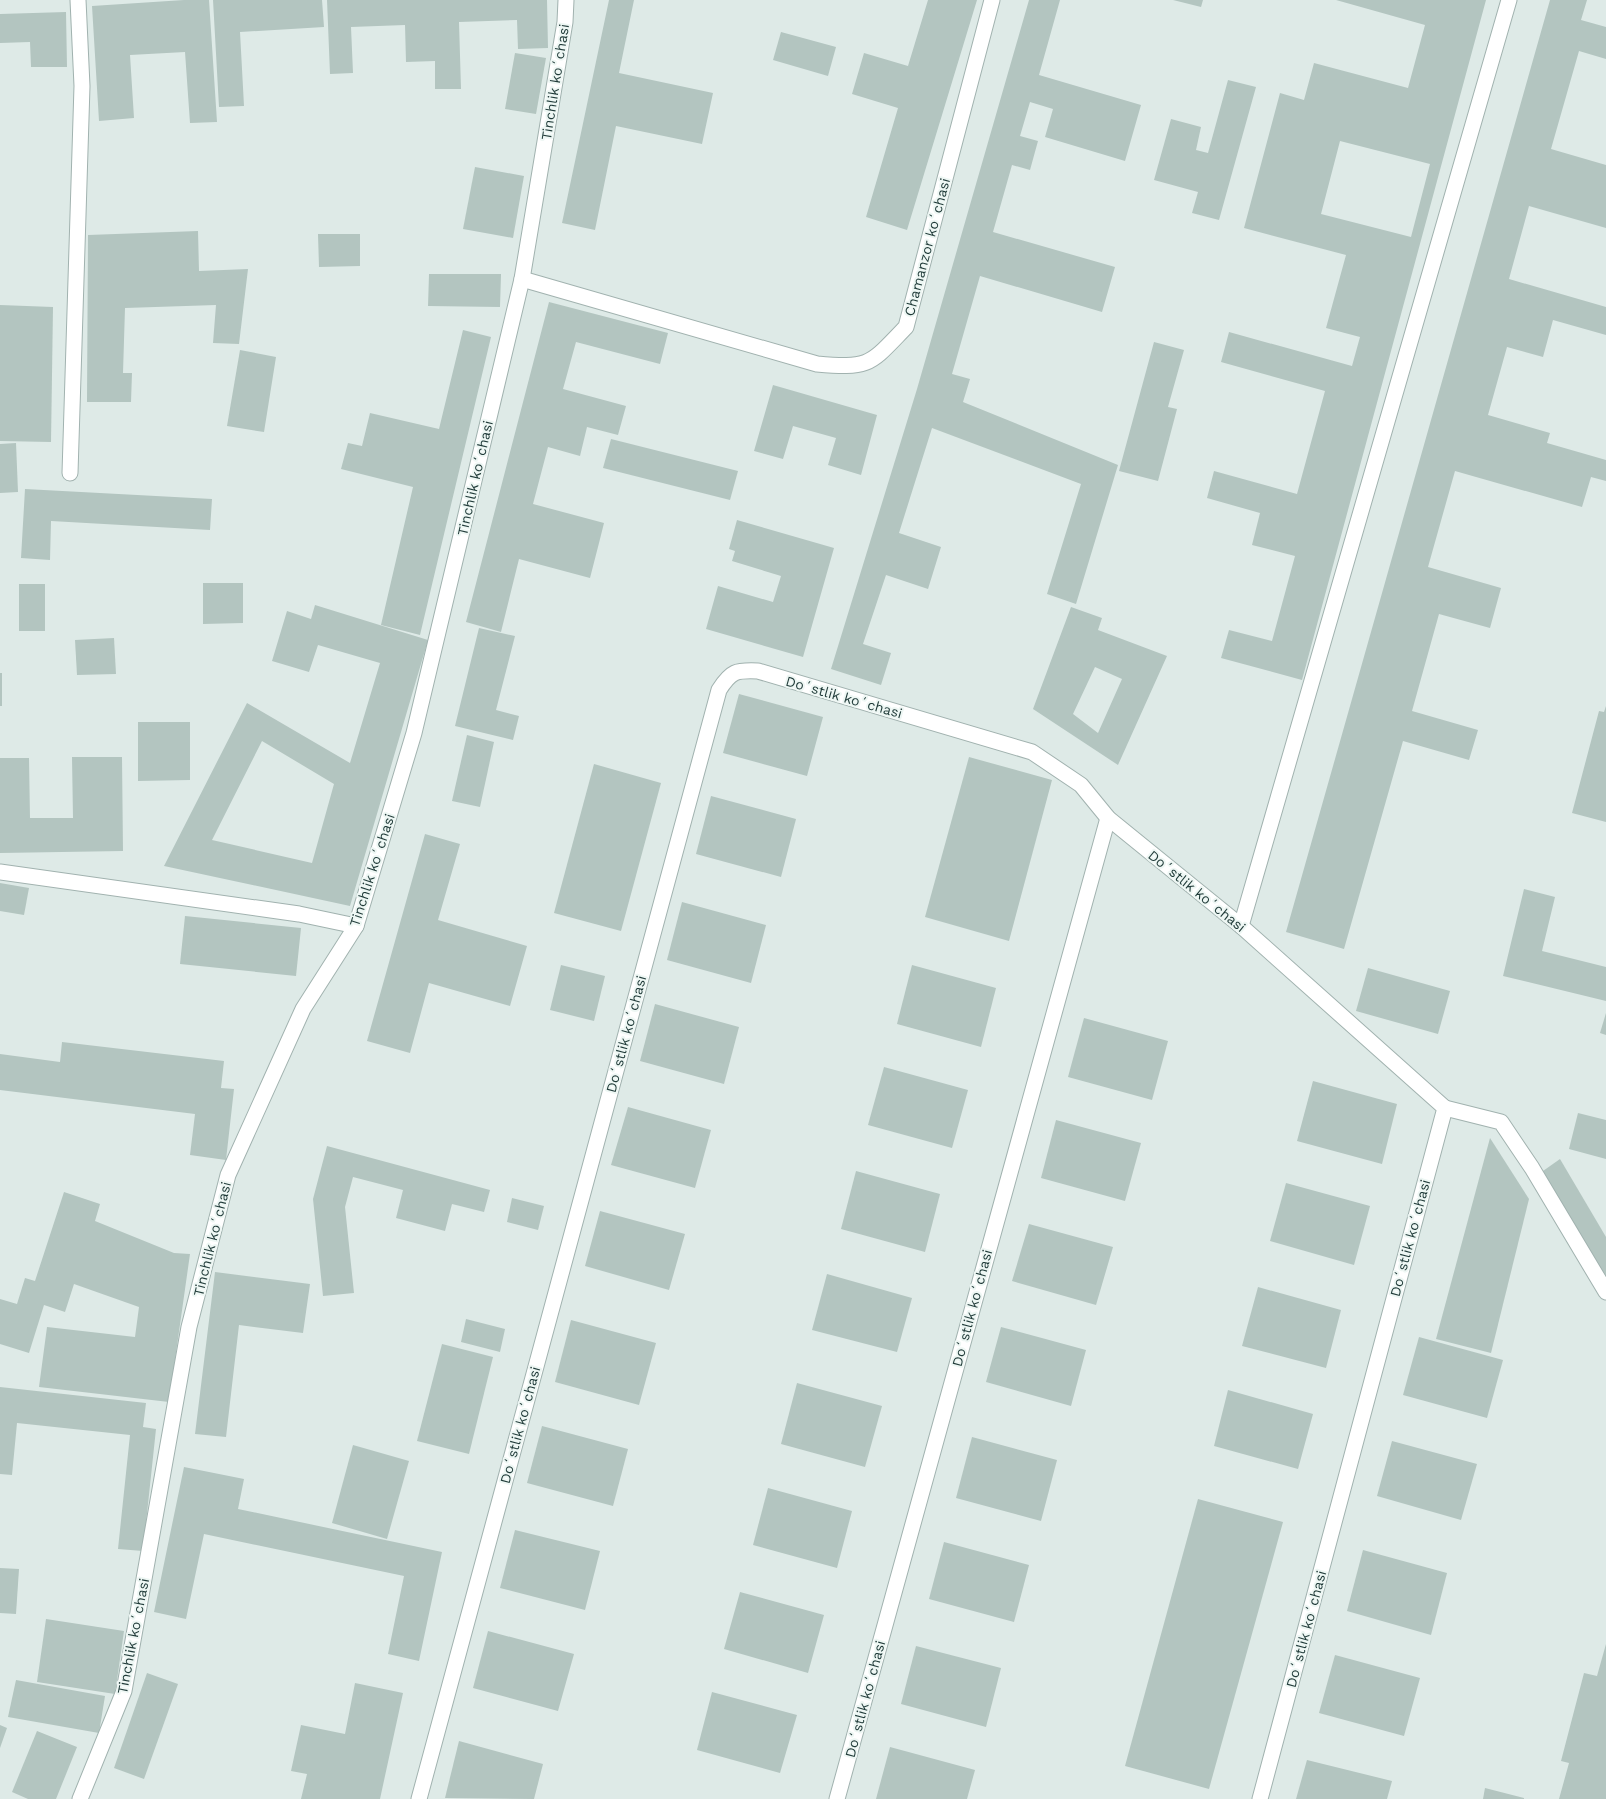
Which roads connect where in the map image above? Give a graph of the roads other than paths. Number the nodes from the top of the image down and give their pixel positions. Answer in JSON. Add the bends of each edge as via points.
{"nodes":[{"id":1,"x":78,"y":0,"type":"edge"},
{"id":2,"x":566,"y":0,"type":"edge"},
{"id":3,"x":992,"y":0,"type":"edge"},
{"id":4,"x":1508,"y":0,"type":"edge"},
{"id":5,"x":522,"y":278,"type":"junction"},
{"id":6,"x":70,"y":473,"type":"dead end"},
{"id":7,"x":1108,"y":818,"type":"junction"},
{"id":8,"x":0,"y":872,"type":"edge"},
{"id":9,"x":356,"y":926,"type":"junction"},
{"id":10,"x":1241,"y":926,"type":"junction"},
{"id":11,"x":1445,"y":1108,"type":"junction"},
{"id":12,"x":1606,"y":1292,"type":"edge"},
{"id":13,"x":80,"y":1799,"type":"edge"},
{"id":14,"x":420,"y":1799,"type":"edge"},
{"id":15,"x":837,"y":1799,"type":"edge"},
{"id":16,"x":1260,"y":1799,"type":"edge"}],
"edges":[{"from":1,"to":6,"type":"street","via":[[82,86]]},
{"from":2,"to":5,"type":"street","name":"Tinchlik koʻchasi"},
{"from":3,"to":5,"type":"street","name":"Chamanzor koʻchasi","via":[[906,327],[875,360],[851,367],[817,364]]},
{"from":4,"to":10,"type":"street"},
{"from":5,"to":9,"type":"street","name":"Tinchlik koʻchasi","via":[[414,733]]},
{"from":7,"to":10,"type":"street","name":"Doʻstlik koʻchasi"},
{"from":7,"to":14,"type":"street","name":"Doʻstlik koʻchasi","via":[[1082,786],[1032,752],[758,671],[740,670],[727,676],[718,690]]},
{"from":7,"to":15,"type":"street","name":"Doʻstlik koʻchasi"},
{"from":8,"to":9,"type":"street","via":[[299,914]]},
{"from":9,"to":13,"type":"street","name":"Tinchlik koʻchasi","via":[[303,1009],[228,1175],[189,1327],[124,1691]]},
{"from":10,"to":11,"type":"street","name":"Doʻstlik koʻchasi"},
{"from":11,"to":12,"type":"street","via":[[1501,1122]]},
{"from":11,"to":16,"type":"street","name":"Doʻstlik koʻchasi"}]}
